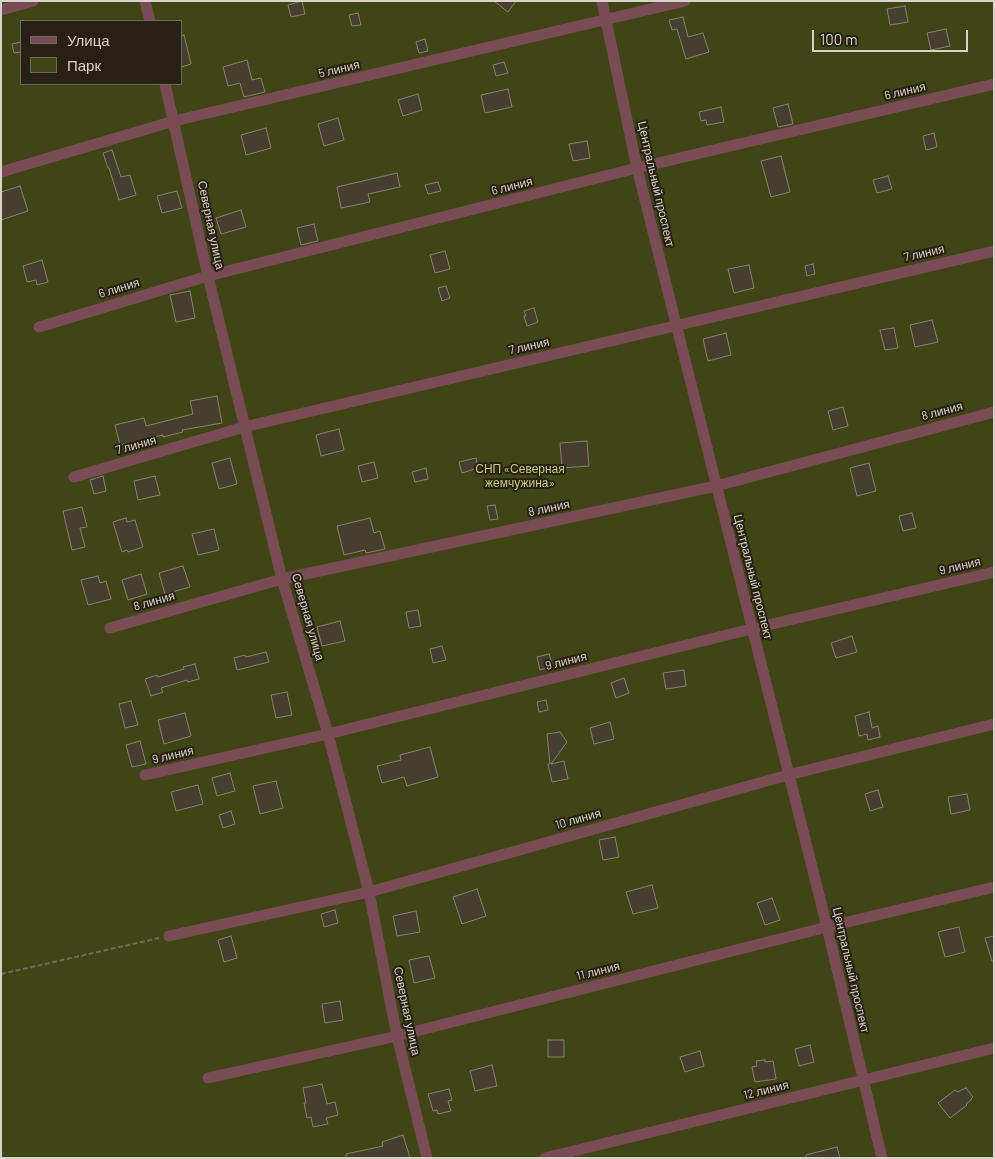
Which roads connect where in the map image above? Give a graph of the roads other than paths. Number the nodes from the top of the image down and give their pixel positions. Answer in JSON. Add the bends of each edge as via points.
{"nodes":[{"id":1,"x":33,"y":1,"type":"edge"},
{"id":2,"x":145,"y":1,"type":"edge"},
{"id":3,"x":602,"y":1,"type":"edge"},
{"id":4,"x":685,"y":1,"type":"edge"},
{"id":5,"x":1,"y":10,"type":"edge"},
{"id":6,"x":150,"y":20,"type":"edge"},
{"id":7,"x":607,"y":20,"type":"junction"},
{"id":8,"x":994,"y":84,"type":"edge"},
{"id":9,"x":165,"y":85,"type":"edge"},
{"id":10,"x":174,"y":121,"type":"junction"},
{"id":11,"x":637,"y":168,"type":"junction"},
{"id":12,"x":1,"y":172,"type":"edge"},
{"id":13,"x":994,"y":251,"type":"edge"},
{"id":14,"x":208,"y":276,"type":"junction"},
{"id":15,"x":675,"y":325,"type":"junction"},
{"id":16,"x":40,"y":327,"type":"dead end"},
{"id":17,"x":994,"y":412,"type":"edge"},
{"id":18,"x":244,"y":428,"type":"junction"},
{"id":19,"x":74,"y":477,"type":"dead end"},
{"id":20,"x":716,"y":486,"type":"junction"},
{"id":21,"x":994,"y":572,"type":"edge"},
{"id":22,"x":282,"y":579,"type":"junction"},
{"id":23,"x":110,"y":628,"type":"dead end"},
{"id":24,"x":751,"y":629,"type":"junction"},
{"id":25,"x":994,"y":724,"type":"edge"},
{"id":26,"x":328,"y":734,"type":"junction"},
{"id":27,"x":145,"y":775,"type":"dead end"},
{"id":28,"x":788,"y":775,"type":"junction"},
{"id":29,"x":994,"y":887,"type":"edge"},
{"id":30,"x":369,"y":892,"type":"junction"},
{"id":31,"x":827,"y":927,"type":"junction"},
{"id":32,"x":169,"y":936,"type":"road end"},
{"id":33,"x":397,"y":1036,"type":"junction"},
{"id":34,"x":994,"y":1048,"type":"edge"},
{"id":35,"x":208,"y":1078,"type":"dead end"},
{"id":36,"x":863,"y":1081,"type":"junction"},
{"id":37,"x":427,"y":1158,"type":"edge"},
{"id":38,"x":545,"y":1158,"type":"edge"},
{"id":39,"x":882,"y":1158,"type":"edge"}],
"edges":[{"from":1,"to":5,"type":"street"},
{"from":2,"to":6,"type":"street"},
{"from":3,"to":7,"type":"street","name":"Центральный проспект"},
{"from":4,"to":7,"type":"street","name":"5 линия"},
{"from":7,"to":10,"type":"street","name":"5 линия"},
{"from":7,"to":11,"type":"street","name":"Центральный проспект"},
{"from":8,"to":11,"type":"street","name":"6 линия"},
{"from":9,"to":10,"type":"street","name":"Северная улица"},
{"from":10,"to":12,"type":"street","name":"5 линия"},
{"from":10,"to":14,"type":"street","name":"Северная улица"},
{"from":11,"to":14,"type":"street","name":"6 линия"},
{"from":11,"to":15,"type":"street","name":"Центральный проспект"},
{"from":13,"to":15,"type":"street","name":"7 линия"},
{"from":14,"to":16,"type":"street","name":"6 линия"},
{"from":14,"to":18,"type":"street","name":"Северная улица"},
{"from":15,"to":18,"type":"street","name":"7 линия"},
{"from":15,"to":20,"type":"street","name":"Центральный проспект"},
{"from":17,"to":20,"type":"street","name":"8 линия"},
{"from":18,"to":19,"type":"street","name":"7 линия"},
{"from":18,"to":22,"type":"street","name":"Северная улица"},
{"from":20,"to":22,"type":"street","name":"8 линия"},
{"from":20,"to":24,"type":"street","name":"Центральный проспект"},
{"from":21,"to":24,"type":"street","name":"9 линия"},
{"from":22,"to":23,"type":"street","name":"8 линия"},
{"from":22,"to":26,"type":"street","name":"Северная улица"},
{"from":24,"to":26,"type":"street","name":"9 линия"},
{"from":24,"to":28,"type":"street","name":"Центральный проспект"},
{"from":25,"to":28,"type":"street","name":"10 линия"},
{"from":26,"to":27,"type":"street","name":"9 линия"},
{"from":26,"to":30,"type":"street","name":"Северная улица"},
{"from":28,"to":30,"type":"street","name":"10 линия"},
{"from":28,"to":31,"type":"street","name":"Центральный проспект"},
{"from":29,"to":31,"type":"street","name":"11 линия"},
{"from":30,"to":32,"type":"street","name":"10 линия"},
{"from":30,"to":33,"type":"street","name":"Северная улица"},
{"from":31,"to":33,"type":"street","name":"11 линия"},
{"from":31,"to":36,"type":"street","name":"Центральный проспект"},
{"from":33,"to":35,"type":"street","name":"11 линия"},
{"from":33,"to":37,"type":"street","name":"Северная улица"},
{"from":34,"to":36,"type":"street","name":"12 линия"},
{"from":36,"to":38,"type":"street","name":"12 линия"},
{"from":36,"to":39,"type":"street","name":"Центральный проспект"}]}
